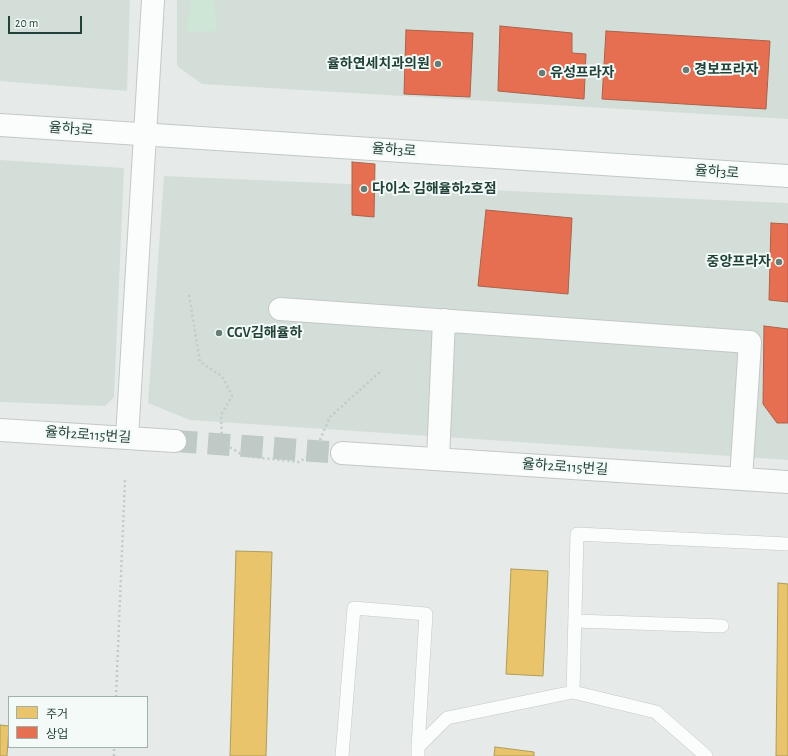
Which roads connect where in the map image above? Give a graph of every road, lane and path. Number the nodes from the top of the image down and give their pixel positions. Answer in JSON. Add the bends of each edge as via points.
{"nodes":[{"id":1,"x":153,"y":0,"type":"edge"},
{"id":2,"x":0,"y":125,"type":"edge"},
{"id":3,"x":145,"y":134,"type":"junction"},
{"id":4,"x":788,"y":176,"type":"edge"},
{"id":5,"x":189,"y":295,"type":"dead end"},
{"id":6,"x":280,"y":308,"type":"dead end"},
{"id":7,"x":444,"y":320,"type":"junction"},
{"id":8,"x":382,"y":370,"type":"dead end"},
{"id":9,"x":0,"y":430,"type":"edge"},
{"id":10,"x":127,"y":438,"type":"junction"},
{"id":11,"x":175,"y":440,"type":"tunnel mouth"},
{"id":12,"x":342,"y":453,"type":"tunnel mouth"},
{"id":13,"x":438,"y":459,"type":"junction"},
{"id":14,"x":125,"y":479,"type":"dead end"},
{"id":15,"x":741,"y":479,"type":"junction"},
{"id":16,"x":788,"y":482,"type":"edge"},
{"id":17,"x":788,"y":544,"type":"edge"},
{"id":18,"x":575,"y":621,"type":"junction"},
{"id":19,"x":722,"y":626,"type":"dead end"},
{"id":20,"x":573,"y":692,"type":"junction"},
{"id":21,"x":116,"y":696,"type":"edge"},
{"id":22,"x":418,"y":751,"type":"edge"},
{"id":23,"x":342,"y":756,"type":"edge"},
{"id":24,"x":706,"y":756,"type":"edge"}],
"edges":[{"from":1,"to":3,"type":"street"},
{"from":2,"to":3,"type":"street","name":"율하3로"},
{"from":3,"to":4,"type":"street","name":"율하3로"},
{"from":3,"to":10,"type":"street"},
{"from":5,"to":8,"type":"path","via":[[200,362],[222,376],[232,396],[221,415],[222,442],[244,456],[299,462],[316,451],[330,417]]},
{"from":6,"to":7,"type":"street"},
{"from":7,"to":13,"type":"street"},
{"from":7,"to":15,"type":"street","via":[[750,342]]},
{"from":9,"to":10,"type":"street","name":"율하2로115번길"},
{"from":10,"to":11,"type":"street","name":"율하2로115번길"},
{"from":12,"to":13,"type":"street","name":"율하2로115번길"},
{"from":13,"to":15,"type":"street","name":"율하2로115번길"},
{"from":14,"to":21,"type":"path"},
{"from":15,"to":16,"type":"street","name":"율하2로115번길"},
{"from":17,"to":18,"type":"lane","via":[[577,534]]},
{"from":18,"to":19,"type":"lane"},
{"from":18,"to":20,"type":"lane"},
{"from":20,"to":22,"type":"lane","via":[[447,718]]},
{"from":20,"to":24,"type":"lane","via":[[656,712]]},
{"from":22,"to":23,"type":"lane","via":[[426,614],[354,608]]}]}
